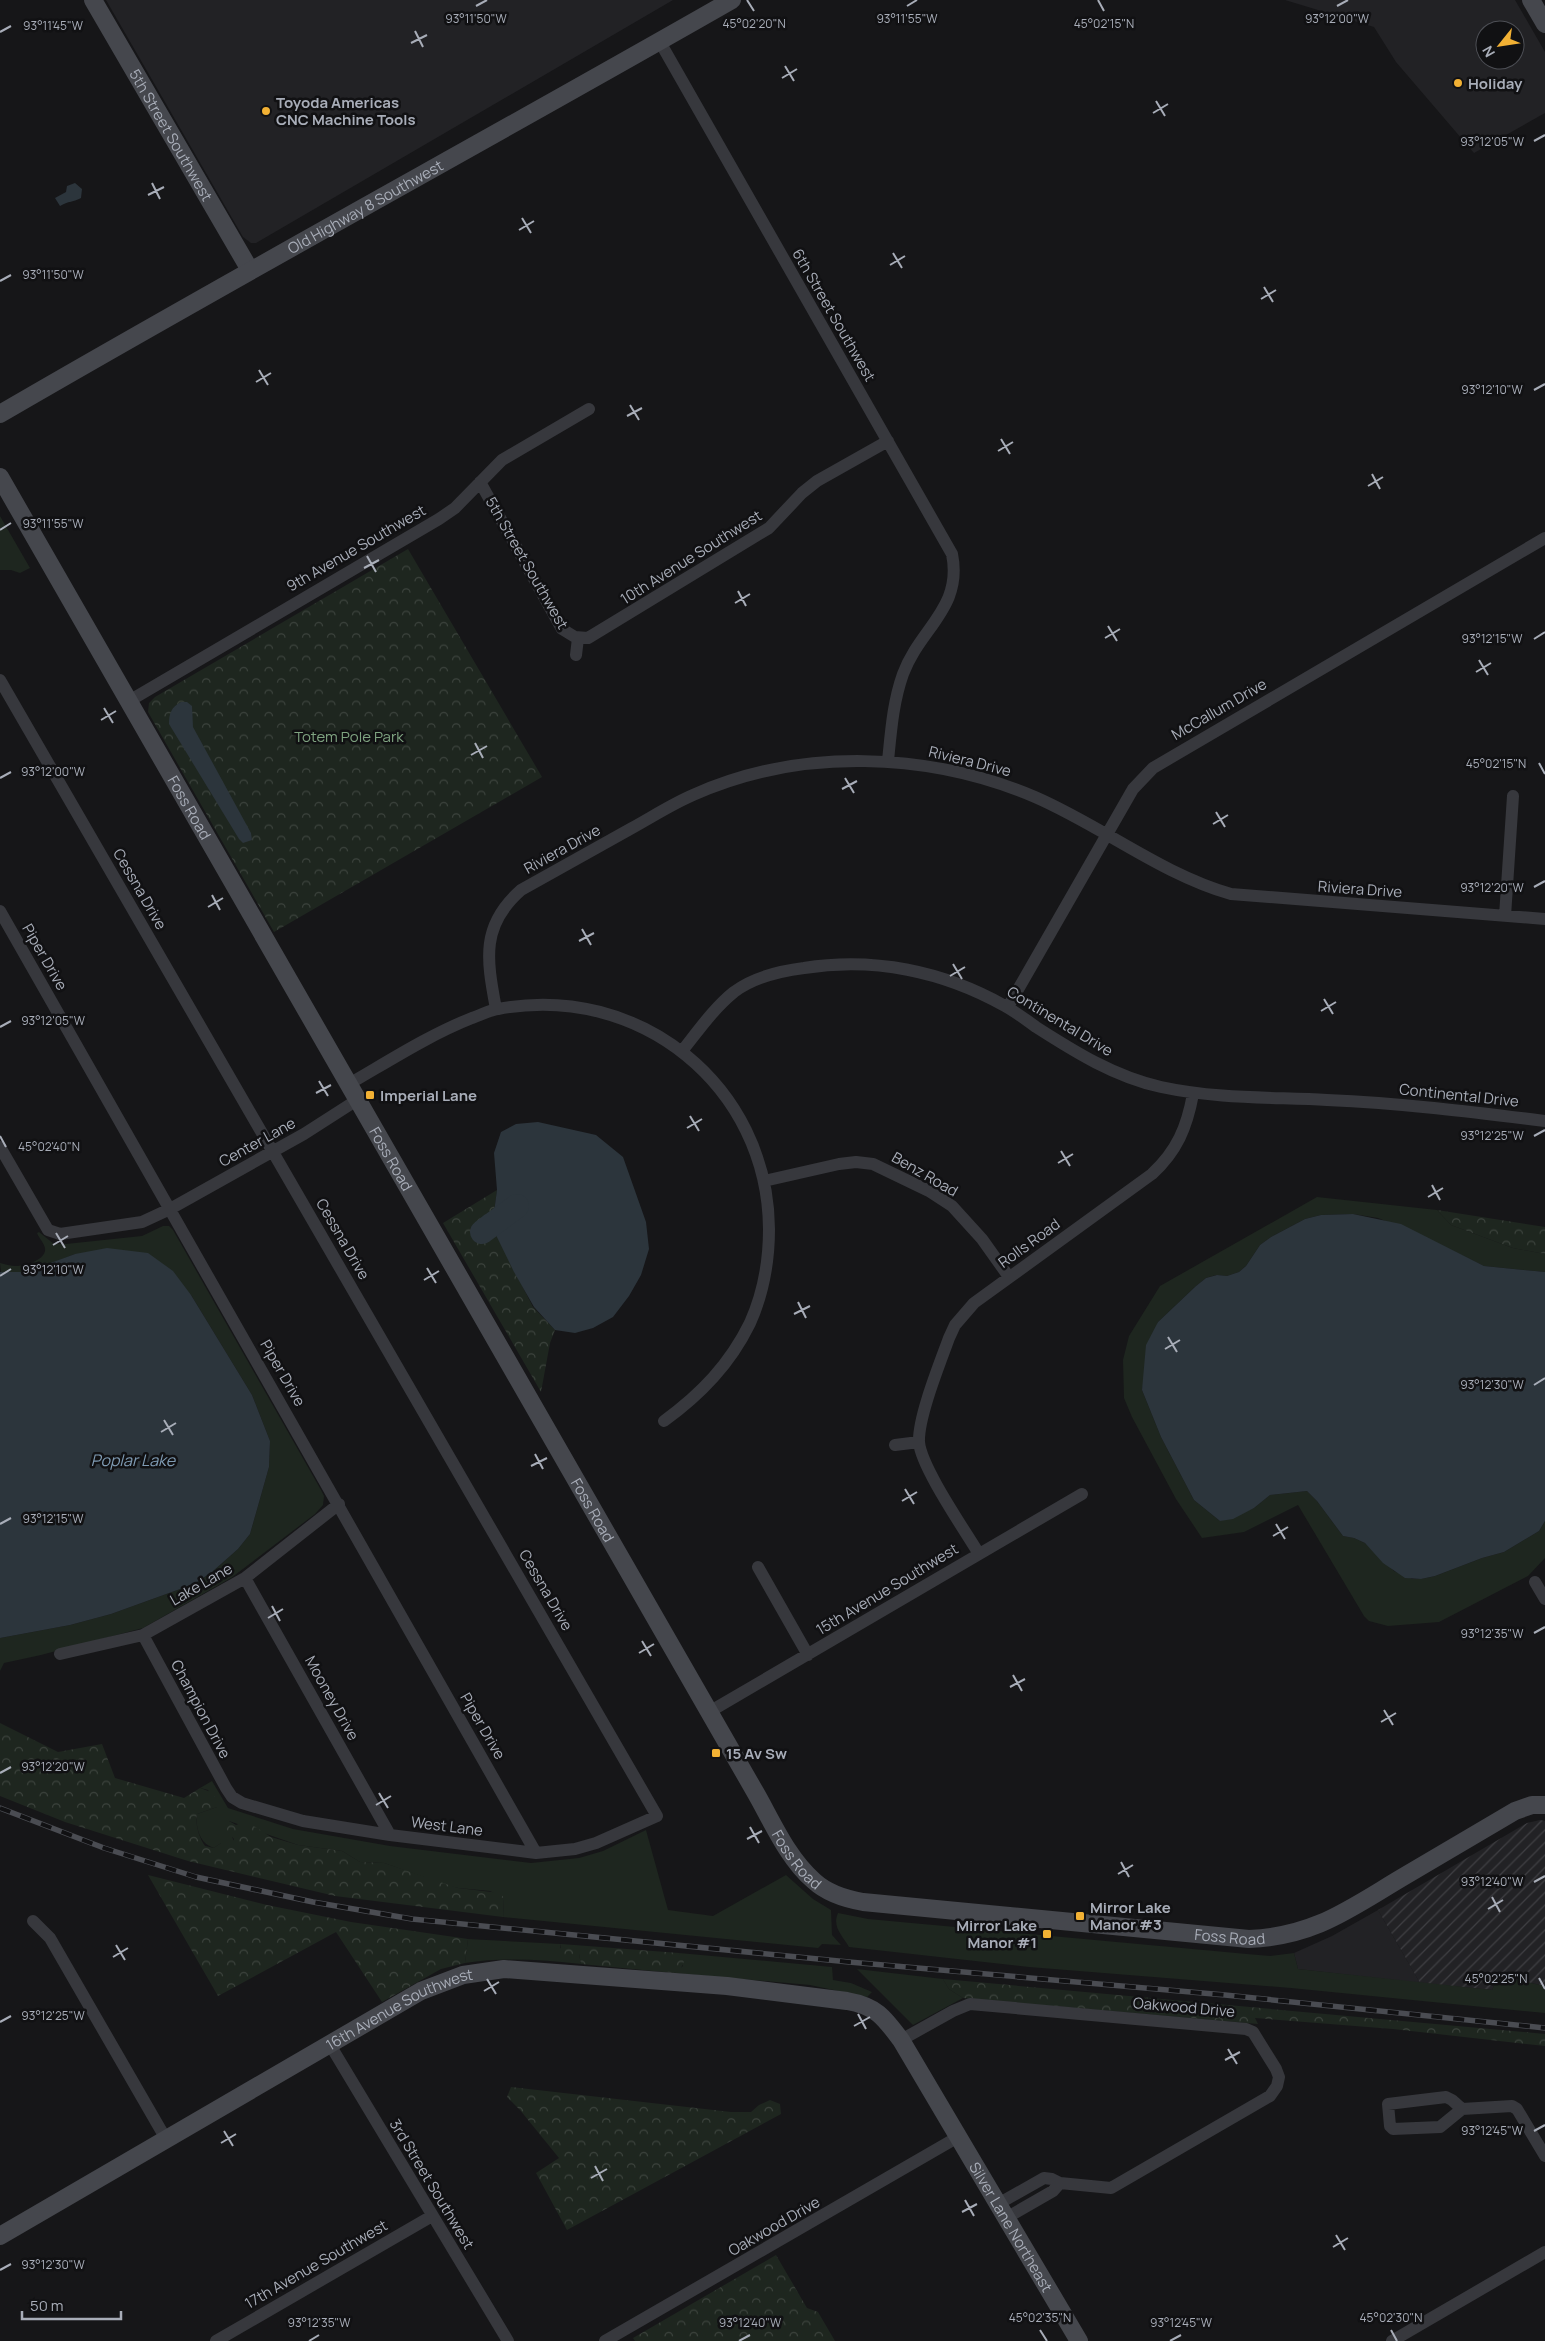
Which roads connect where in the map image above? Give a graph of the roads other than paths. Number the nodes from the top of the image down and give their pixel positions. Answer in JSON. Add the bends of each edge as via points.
{"nodes":[{"id":1,"x":93,"y":0,"type":"edge"},
{"id":2,"x":732,"y":0,"type":"edge"},
{"id":3,"x":1531,"y":0,"type":"edge"},
{"id":4,"x":1545,"y":24,"type":"edge"},
{"id":5,"x":660,"y":42,"type":"junction"},
{"id":6,"x":250,"y":270,"type":"junction"},
{"id":7,"x":589,"y":409,"type":"dead end"},
{"id":8,"x":0,"y":414,"type":"edge"},
{"id":9,"x":888,"y":441,"type":"junction"},
{"id":10,"x":0,"y":476,"type":"edge"},
{"id":11,"x":480,"y":482,"type":"junction"},
{"id":12,"x":1545,"y":538,"type":"edge"},
{"id":13,"x":578,"y":638,"type":"junction"},
{"id":14,"x":576,"y":655,"type":"dead end"},
{"id":15,"x":0,"y":680,"type":"edge"},
{"id":16,"x":128,"y":701,"type":"junction"},
{"id":17,"x":888,"y":761,"type":"junction"},
{"id":18,"x":1514,"y":796,"type":"dead end"},
{"id":19,"x":1107,"y":834,"type":"junction"},
{"id":20,"x":0,"y":911,"type":"edge"},
{"id":21,"x":1505,"y":916,"type":"junction"},
{"id":22,"x":1545,"y":919,"type":"edge"},
{"id":23,"x":1008,"y":1007,"type":"junction"},
{"id":24,"x":496,"y":1009,"type":"junction"},
{"id":25,"x":682,"y":1051,"type":"junction"},
{"id":26,"x":353,"y":1092,"type":"junction"},
{"id":27,"x":1193,"y":1094,"type":"junction"},
{"id":28,"x":1545,"y":1120,"type":"edge"},
{"id":29,"x":0,"y":1147,"type":"edge"},
{"id":30,"x":273,"y":1151,"type":"junction"},
{"id":31,"x":764,"y":1181,"type":"junction"},
{"id":32,"x":170,"y":1209,"type":"junction"},
{"id":33,"x":1009,"y":1277,"type":"junction"},
{"id":34,"x":664,"y":1421,"type":"dead end"},
{"id":35,"x":919,"y":1442,"type":"junction"},
{"id":36,"x":896,"y":1445,"type":"dead end"},
{"id":37,"x":1082,"y":1494,"type":"dead end"},
{"id":38,"x":339,"y":1504,"type":"junction"},
{"id":39,"x":979,"y":1554,"type":"junction"},
{"id":40,"x":758,"y":1567,"type":"dead end"},
{"id":41,"x":245,"y":1578,"type":"junction"},
{"id":42,"x":1535,"y":1582,"type":"dead end"},
{"id":43,"x":1545,"y":1599,"type":"edge"},
{"id":44,"x":143,"y":1635,"type":"junction"},
{"id":45,"x":60,"y":1654,"type":"dead end"},
{"id":46,"x":808,"y":1654,"type":"junction"},
{"id":47,"x":709,"y":1712,"type":"junction"},
{"id":48,"x":232,"y":1797,"type":"joint"},
{"id":49,"x":1538,"y":1805,"type":"edge"},
{"id":50,"x":657,"y":1816,"type":"joint"},
{"id":51,"x":390,"y":1835,"type":"junction"},
{"id":52,"x":536,"y":1853,"type":"junction"},
{"id":53,"x":33,"y":1921,"type":"dead end"},
{"id":54,"x":901,"y":2040,"type":"junction"},
{"id":55,"x":329,"y":2043,"type":"junction"},
{"id":56,"x":1462,"y":2109,"type":"junction"},
{"id":57,"x":958,"y":2137,"type":"junction"},
{"id":58,"x":166,"y":2140,"type":"junction"},
{"id":59,"x":1545,"y":2156,"type":"edge"},
{"id":60,"x":1002,"y":2211,"type":"junction"},
{"id":61,"x":432,"y":2216,"type":"junction"},
{"id":62,"x":0,"y":2236,"type":"edge"},
{"id":63,"x":1545,"y":2252,"type":"edge"},
{"id":64,"x":216,"y":2341,"type":"edge"},
{"id":65,"x":508,"y":2341,"type":"edge"},
{"id":66,"x":605,"y":2341,"type":"edge"},
{"id":67,"x":1079,"y":2341,"type":"edge"},
{"id":68,"x":1392,"y":2341,"type":"edge"}],
"edges":[{"from":1,"to":6,"type":"street","name":"5th Street Southwest"},
{"from":2,"to":5,"type":"street","name":"Old Highway 8 Southwest"},
{"from":3,"to":4,"type":"street"},
{"from":5,"to":6,"type":"street","name":"Old Highway 8 Southwest"},
{"from":5,"to":9,"type":"street","name":"6th Street Southwest"},
{"from":6,"to":8,"type":"street","name":"Old Highway 8 Southwest"},
{"from":7,"to":11,"type":"street","name":"9th Avenue Southwest","via":[[502,460]]},
{"from":9,"to":13,"type":"street","name":"10th Avenue Southwest","via":[[817,481],[769,528],[753,539],[593,636]]},
{"from":9,"to":17,"type":"street","name":"6th Street Southwest","via":[[952,554],[954,582],[944,609],[913,651],[903,673],[893,715]]},
{"from":10,"to":16,"type":"street","name":"Foss Road"},
{"from":11,"to":13,"type":"street","name":"5th Street Southwest","via":[[562,629]]},
{"from":11,"to":16,"type":"street","name":"9th Avenue Southwest","via":[[455,508],[439,519]]},
{"from":12,"to":19,"type":"street","name":"McCallum Drive","via":[[1169,757],[1133,789]]},
{"from":13,"to":14,"type":"street"},
{"from":15,"to":30,"type":"street","name":"Cessna Drive"},
{"from":16,"to":26,"type":"street","name":"Foss Road"},
{"from":17,"to":19,"type":"street","name":"Riviera Drive","via":[[928,766],[994,782],[1035,797]]},
{"from":17,"to":24,"type":"street","name":"Riviera Drive","via":[[808,764],[723,783],[693,795],[521,890],[499,915],[488,946],[488,966]]},
{"from":18,"to":21,"type":"street"},
{"from":19,"to":21,"type":"street","name":"Riviera Drive","via":[[1181,876],[1231,894]]},
{"from":19,"to":23,"type":"street","name":"McCallum Drive"},
{"from":20,"to":32,"type":"street","name":"Piper Drive"},
{"from":21,"to":22,"type":"street","name":"Riviera Drive"},
{"from":23,"to":25,"type":"street","name":"Continental Drive","via":[[978,992],[919,971],[886,966],[824,965],[754,980],[717,1009]]},
{"from":23,"to":27,"type":"street","name":"Continental Drive","via":[[1087,1059],[1157,1086]]},
{"from":24,"to":25,"type":"street","via":[[531,1004],[589,1008],[643,1027]]},
{"from":24,"to":26,"type":"street","via":[[430,1037]]},
{"from":25,"to":31,"type":"street","via":[[730,1101],[756,1152]]},
{"from":26,"to":30,"type":"street","name":"Center Lane","via":[[304,1134]]},
{"from":26,"to":47,"type":"street","name":"Foss Road"},
{"from":27,"to":28,"type":"street","name":"Continental Drive","via":[[1394,1104]]},
{"from":27,"to":33,"type":"street","name":"Rolls Road","via":[[1184,1133],[1166,1161]]},
{"from":29,"to":32,"type":"street","name":"Center Lane","via":[[48,1230],[60,1234],[142,1222]]},
{"from":30,"to":32,"type":"street","name":"Center Lane"},
{"from":30,"to":50,"type":"street","name":"Cessna Drive"},
{"from":31,"to":33,"type":"street","name":"Benz Road","via":[[839,1164],[873,1164],[952,1206],[982,1239]]},
{"from":31,"to":34,"type":"street","via":[[769,1242],[766,1270],[751,1320],[727,1362],[687,1404]]},
{"from":32,"to":38,"type":"street","name":"Piper Drive"},
{"from":33,"to":35,"type":"street","name":"Rolls Road","via":[[974,1303],[955,1325],[922,1420]]},
{"from":35,"to":36,"type":"street"},
{"from":35,"to":39,"type":"street","name":"Rolls Road","via":[[927,1467]]},
{"from":37,"to":39,"type":"street","name":"15th Avenue Southwest"},
{"from":38,"to":41,"type":"street","name":"Lake Lane"},
{"from":38,"to":52,"type":"street","name":"Piper Drive"},
{"from":39,"to":46,"type":"street","name":"15th Avenue Southwest"},
{"from":40,"to":46,"type":"street"},
{"from":41,"to":44,"type":"street","name":"Lake Lane"},
{"from":41,"to":51,"type":"street","name":"Mooney Drive"},
{"from":42,"to":43,"type":"street"},
{"from":44,"to":45,"type":"street","name":"Lake Lane"},
{"from":44,"to":48,"type":"street","name":"Champion Drive"},
{"from":46,"to":47,"type":"street","name":"15th Avenue Southwest"},
{"from":47,"to":49,"type":"street","name":"Foss Road","via":[[802,1868],[822,1887],[864,1902],[1249,1938],[1280,1936],[1330,1920],[1515,1811]]},
{"from":48,"to":51,"type":"street","name":"West Lane","via":[[303,1821]]},
{"from":50,"to":52,"type":"street","name":"West Lane","via":[[596,1843]]},
{"from":51,"to":52,"type":"street","name":"West Lane"},
{"from":53,"to":58,"type":"street","via":[[50,1938]]},
{"from":54,"to":55,"type":"street","name":"16th Avenue Southwest","via":[[884,2016],[866,2004],[847,2000],[727,1986],[504,1969],[442,1981]]},
{"from":54,"to":57,"type":"street","name":"16th Avenue Southwest"},
{"from":54,"to":60,"type":"street","name":"Oakwood Drive","via":[[970,2004],[1246,2029],[1254,2032],[1276,2069],[1279,2078],[1270,2096],[1111,2188],[1060,2183],[1053,2191]]},
{"from":55,"to":58,"type":"street","name":"16th Avenue Southwest"},
{"from":55,"to":61,"type":"street","name":"3rd Street Southwest"},
{"from":56,"to":56,"type":"street","via":[[1446,2098],[1388,2104],[1393,2129],[1440,2127]]},
{"from":56,"to":59,"type":"street","via":[[1506,2106],[1517,2109]]},
{"from":57,"to":60,"type":"street","name":"Silver Lane Northeast"},
{"from":57,"to":66,"type":"street","name":"Oakwood Drive"},
{"from":58,"to":62,"type":"street","name":"16th Avenue Southwest"},
{"from":60,"to":67,"type":"street","name":"Silver Lane Northeast"},
{"from":61,"to":64,"type":"street","name":"17th Avenue Southwest"},
{"from":61,"to":65,"type":"street","name":"3rd Street Southwest"},
{"from":63,"to":68,"type":"street"}]}
